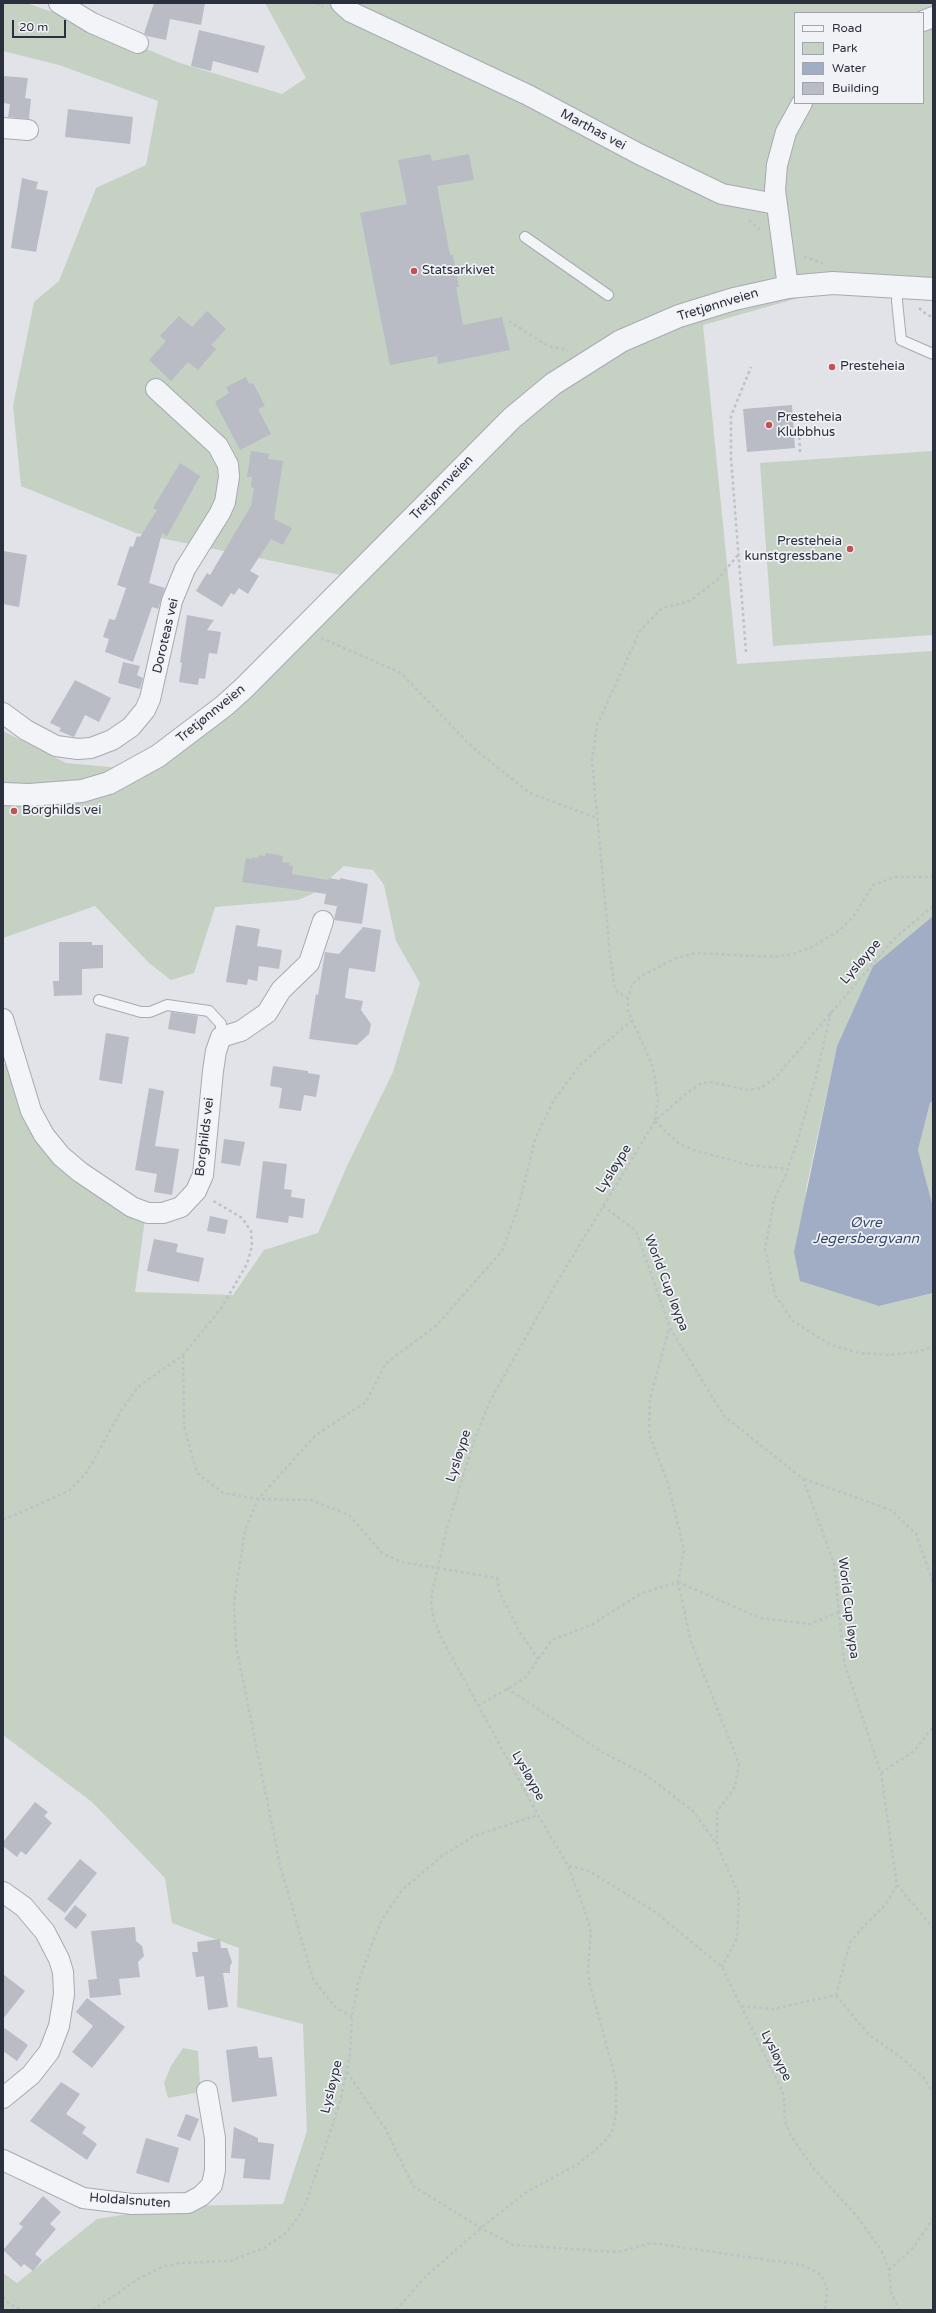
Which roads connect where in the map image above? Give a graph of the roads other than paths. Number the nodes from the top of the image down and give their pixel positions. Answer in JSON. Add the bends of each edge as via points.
{"nodes":[{"id":1,"x":59,"y":3,"type":"edge"},
{"id":2,"x":335,"y":7,"type":"edge"},
{"id":3,"x":138,"y":42,"type":"dead end"},
{"id":4,"x":801,"y":104,"type":"edge"},
{"id":5,"x":3,"y":128,"type":"edge"},
{"id":6,"x":28,"y":130,"type":"dead end"},
{"id":7,"x":776,"y":204,"type":"junction"},
{"id":8,"x":525,"y":237,"type":"dead end"},
{"id":9,"x":788,"y":287,"type":"junction"},
{"id":10,"x":898,"y":287,"type":"junction"},
{"id":11,"x":933,"y":289,"type":"edge"},
{"id":12,"x":608,"y":295,"type":"dead end"},
{"id":13,"x":933,"y":354,"type":"edge"},
{"id":14,"x":156,"y":389,"type":"dead end"},
{"id":15,"x":3,"y":713,"type":"edge"},
{"id":16,"x":3,"y":794,"type":"edge"},
{"id":17,"x":323,"y":921,"type":"dead end"},
{"id":18,"x":99,"y":1000,"type":"dead end"},
{"id":19,"x":3,"y":1019,"type":"edge"},
{"id":20,"x":221,"y":1037,"type":"junction"},
{"id":21,"x":3,"y":1892,"type":"edge"},
{"id":22,"x":207,"y":2091,"type":"dead end"},
{"id":23,"x":3,"y":2098,"type":"edge"},
{"id":24,"x":3,"y":2160,"type":"edge"}],
"edges":[{"from":1,"to":3,"type":"street","via":[[92,23]]},
{"from":2,"to":7,"type":"street","name":"Marthas vei","via":[[351,12],[528,95],[639,154],[722,194]]},
{"from":4,"to":7,"type":"street","via":[[786,132],[779,154]]},
{"from":5,"to":6,"type":"street"},
{"from":7,"to":9,"type":"street"},
{"from":8,"to":12,"type":"lane"},
{"from":9,"to":10,"type":"street","name":"Tretjønnveien","via":[[833,283]]},
{"from":9,"to":16,"type":"street","name":"Tretjønnveien","via":[[734,299],[680,316],[621,341],[553,384],[487,441],[437,495],[244,688],[158,756],[109,783],[82,790],[29,795]]},
{"from":10,"to":11,"type":"street","name":"Tretjønnveien"},
{"from":10,"to":13,"type":"lane","via":[[901,340]]},
{"from":14,"to":15,"type":"street","name":"Doroteas vei","via":[[218,446],[228,465],[229,477],[225,502],[220,513],[185,569],[172,601],[150,699],[145,710],[131,727],[112,740],[91,748],[78,749],[56,746],[26,730]]},
{"from":17,"to":20,"type":"street","via":[[309,963],[281,990],[267,1014],[241,1031]]},
{"from":18,"to":20,"type":"lane","via":[[141,1012],[150,1012],[167,1005],[209,1011],[221,1024]]},
{"from":19,"to":20,"type":"street","name":"Borghilds vei","via":[[31,1111],[44,1135],[65,1160],[115,1198],[132,1208],[148,1213],[163,1213],[181,1208],[196,1191],[203,1175],[212,1071]]},
{"from":21,"to":23,"type":"street","via":[[24,1907],[45,1932],[63,1972],[64,1994],[59,2026],[49,2052],[31,2074]]},
{"from":22,"to":24,"type":"street","name":"Holdalsnuten","via":[[215,2138],[215,2170],[212,2185],[201,2196],[188,2203],[132,2204],[83,2198]]}]}
